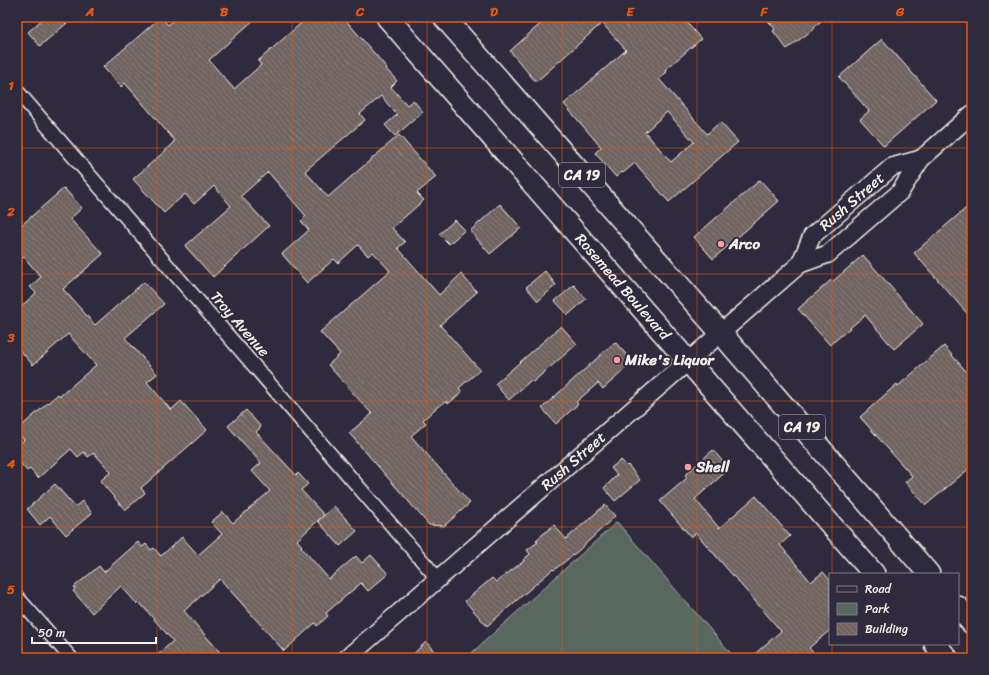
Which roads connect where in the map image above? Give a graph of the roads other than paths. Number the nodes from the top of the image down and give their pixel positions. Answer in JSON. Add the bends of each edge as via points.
{"nodes":[{"id":1,"x":386,"y":17,"type":"edge"},
{"id":2,"x":444,"y":17,"type":"edge"},
{"id":3,"x":17,"y":91,"type":"edge"},
{"id":4,"x":972,"y":114,"type":"edge"},
{"id":5,"x":921,"y":159,"type":"junction"},
{"id":6,"x":800,"y":264,"type":"junction"},
{"id":7,"x":721,"y":333,"type":"junction"},
{"id":8,"x":688,"y":361,"type":"junction"},
{"id":9,"x":873,"y":573,"type":"edge"},
{"id":10,"x":928,"y":573,"type":"edge"},
{"id":11,"x":438,"y":579,"type":"junction"},
{"id":12,"x":17,"y":597,"type":"edge"},
{"id":13,"x":959,"y":608,"type":"edge"},
{"id":14,"x":972,"y":623,"type":"edge"},
{"id":15,"x":936,"y":645,"type":"edge"},
{"id":16,"x":71,"y":658,"type":"edge"},
{"id":17,"x":347,"y":658,"type":"edge"},
{"id":18,"x":947,"y":658,"type":"edge"}],
"edges":[{"from":1,"to":8,"type":"main road","name":"Rosemead Boulevard","number":"CA 19"},
{"from":2,"to":7,"type":"main road","number":"CA 19"},
{"from":3,"to":11,"type":"street","name":"Troy Avenue"},
{"from":4,"to":5,"type":"street","name":"Rush Street"},
{"from":5,"to":6,"type":"street","name":"Rush Street","via":[[900,192],[828,254]]},
{"from":5,"to":6,"type":"street","name":"Rush Street","via":[[892,167],[812,236]]},
{"from":6,"to":7,"type":"street","name":"Rush Street"},
{"from":7,"to":8,"type":"street","name":"Rush Street"},
{"from":7,"to":10,"type":"main road","number":"CA 19"},
{"from":8,"to":9,"type":"main road","name":"Rosemead Boulevard","number":"CA 19"},
{"from":8,"to":11,"type":"street","name":"Rush Street"},
{"from":11,"to":17,"type":"street","name":"Rush Street"},
{"from":12,"to":16,"type":"street"},
{"from":13,"to":14,"type":"main road"},
{"from":15,"to":18,"type":"main road"}]}
